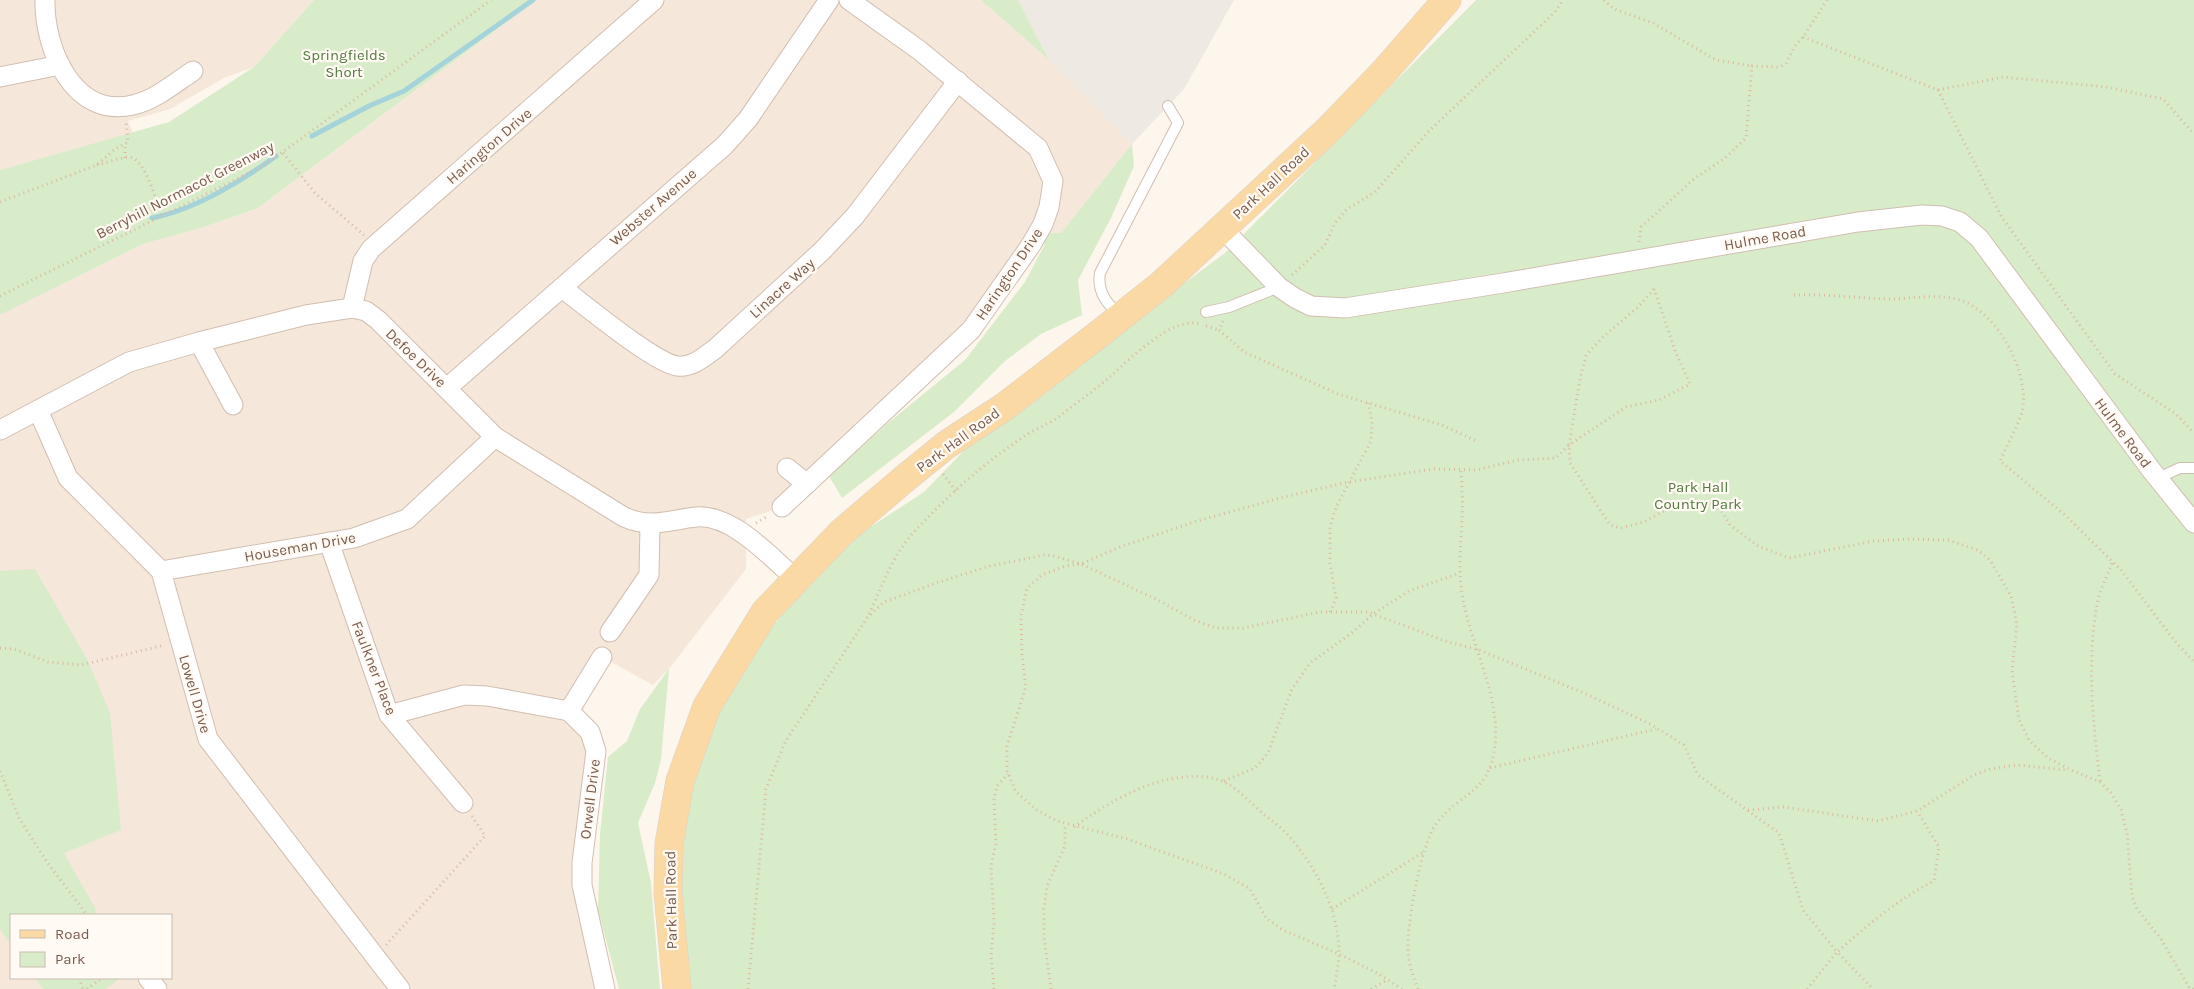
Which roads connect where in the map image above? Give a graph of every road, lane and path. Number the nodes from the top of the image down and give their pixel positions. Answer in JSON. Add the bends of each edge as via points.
{"nodes":[{"id":1,"x":45,"y":0,"type":"edge"},
{"id":2,"x":491,"y":0,"type":"edge"},
{"id":3,"x":654,"y":0,"type":"edge"},
{"id":4,"x":829,"y":0,"type":"edge"},
{"id":5,"x":848,"y":0,"type":"edge"},
{"id":6,"x":1447,"y":0,"type":"edge"},
{"id":7,"x":1563,"y":0,"type":"edge"},
{"id":8,"x":1604,"y":0,"type":"edge"},
{"id":9,"x":1827,"y":0,"type":"edge"},
{"id":10,"x":1803,"y":37,"type":"junction"},
{"id":11,"x":60,"y":65,"type":"junction"},
{"id":12,"x":1752,"y":66,"type":"junction"},
{"id":13,"x":193,"y":70,"type":"dead end"},
{"id":14,"x":0,"y":77,"type":"edge"},
{"id":15,"x":958,"y":82,"type":"junction"},
{"id":16,"x":1938,"y":90,"type":"junction"},
{"id":17,"x":123,"y":106,"type":"junction"},
{"id":18,"x":1168,"y":106,"type":"dead end"},
{"id":19,"x":2194,"y":134,"type":"edge"},
{"id":20,"x":125,"y":144,"type":"junction"},
{"id":21,"x":283,"y":152,"type":"junction"},
{"id":22,"x":125,"y":158,"type":"junction"},
{"id":23,"x":97,"y":166,"type":"junction"},
{"id":24,"x":0,"y":202,"type":"edge"},
{"id":25,"x":161,"y":216,"type":"junction"},
{"id":26,"x":1222,"y":228,"type":"junction"},
{"id":27,"x":375,"y":245,"type":"junction"},
{"id":28,"x":1637,"y":260,"type":"junction"},
{"id":29,"x":1279,"y":287,"type":"junction"},
{"id":30,"x":562,"y":288,"type":"junction"},
{"id":31,"x":1794,"y":295,"type":"dead end"},
{"id":32,"x":0,"y":296,"type":"edge"},
{"id":33,"x":1229,"y":307,"type":"junction"},
{"id":34,"x":352,"y":308,"type":"junction"},
{"id":35,"x":1206,"y":312,"type":"dead end"},
{"id":36,"x":1122,"y":316,"type":"junction"},
{"id":37,"x":1219,"y":330,"type":"junction"},
{"id":38,"x":199,"y":342,"type":"junction"},
{"id":39,"x":447,"y":388,"type":"junction"},
{"id":40,"x":1368,"y":402,"type":"junction"},
{"id":41,"x":233,"y":405,"type":"dead end"},
{"id":42,"x":38,"y":410,"type":"junction"},
{"id":43,"x":0,"y":430,"type":"edge"},
{"id":44,"x":2194,"y":433,"type":"edge"},
{"id":45,"x":495,"y":437,"type":"junction"},
{"id":46,"x":1476,"y":441,"type":"dead end"},
{"id":47,"x":1569,"y":445,"type":"junction"},
{"id":48,"x":787,"y":468,"type":"dead end"},
{"id":49,"x":2194,"y":468,"type":"edge"},
{"id":50,"x":1461,"y":470,"type":"junction"},
{"id":51,"x":2158,"y":478,"type":"junction"},
{"id":52,"x":1349,"y":482,"type":"junction"},
{"id":53,"x":807,"y":484,"type":"junction"},
{"id":54,"x":782,"y":507,"type":"joint"},
{"id":55,"x":2194,"y":523,"type":"edge"},
{"id":56,"x":650,"y":524,"type":"junction"},
{"id":57,"x":741,"y":533,"type":"junction"},
{"id":58,"x":329,"y":542,"type":"junction"},
{"id":59,"x":2113,"y":563,"type":"junction"},
{"id":60,"x":1081,"y":564,"type":"junction"},
{"id":61,"x":160,"y":571,"type":"junction"},
{"id":62,"x":1460,"y":573,"type":"junction"},
{"id":63,"x":796,"y":579,"type":"junction"},
{"id":64,"x":1330,"y":612,"type":"junction"},
{"id":65,"x":1373,"y":614,"type":"junction"},
{"id":66,"x":867,"y":618,"type":"junction"},
{"id":67,"x":610,"y":632,"type":"dead end"},
{"id":68,"x":180,"y":641,"type":"junction"},
{"id":69,"x":0,"y":648,"type":"edge"},
{"id":70,"x":1479,"y":650,"type":"junction"},
{"id":71,"x":602,"y":657,"type":"dead end"},
{"id":72,"x":2194,"y":662,"type":"edge"},
{"id":73,"x":569,"y":711,"type":"junction"},
{"id":74,"x":388,"y":715,"type":"junction"},
{"id":75,"x":1657,"y":728,"type":"junction"},
{"id":76,"x":1490,"y":768,"type":"junction"},
{"id":77,"x":2071,"y":770,"type":"junction"},
{"id":78,"x":0,"y":771,"type":"edge"},
{"id":79,"x":1008,"y":774,"type":"junction"},
{"id":80,"x":1223,"y":781,"type":"junction"},
{"id":81,"x":2100,"y":782,"type":"junction"},
{"id":82,"x":463,"y":803,"type":"joint"},
{"id":83,"x":1748,"y":810,"type":"junction"},
{"id":84,"x":1917,"y":811,"type":"junction"},
{"id":85,"x":1065,"y":824,"type":"junction"},
{"id":86,"x":1074,"y":827,"type":"junction"},
{"id":87,"x":1424,"y":851,"type":"junction"},
{"id":88,"x":1332,"y":909,"type":"junction"},
{"id":89,"x":87,"y":914,"type":"edge"},
{"id":90,"x":1837,"y":952,"type":"junction"},
{"id":91,"x":1339,"y":954,"type":"junction"},
{"id":92,"x":375,"y":957,"type":"junction"},
{"id":93,"x":101,"y":979,"type":"edge"},
{"id":94,"x":149,"y":979,"type":"edge"},
{"id":95,"x":1387,"y":980,"type":"junction"},
{"id":96,"x":87,"y":989,"type":"edge"},
{"id":97,"x":157,"y":989,"type":"edge"},
{"id":98,"x":400,"y":989,"type":"edge"},
{"id":99,"x":605,"y":989,"type":"edge"},
{"id":100,"x":676,"y":989,"type":"edge"},
{"id":101,"x":748,"y":989,"type":"edge"},
{"id":102,"x":994,"y":989,"type":"edge"},
{"id":103,"x":1051,"y":989,"type":"edge"},
{"id":104,"x":1334,"y":989,"type":"edge"},
{"id":105,"x":1371,"y":989,"type":"edge"},
{"id":106,"x":1402,"y":989,"type":"edge"},
{"id":107,"x":1418,"y":989,"type":"edge"},
{"id":108,"x":1806,"y":989,"type":"edge"},
{"id":109,"x":1873,"y":989,"type":"edge"},
{"id":110,"x":2192,"y":989,"type":"edge"}],
"edges":[{"from":1,"to":11,"type":"street","via":[[44,17]]},
{"from":2,"to":21,"type":"path","name":"Berryhill Normacot Greenway"},
{"from":3,"to":27,"type":"street","name":"Harington Drive"},
{"from":4,"to":30,"type":"street","name":"Webster Avenue","via":[[748,119],[725,145]]},
{"from":5,"to":15,"type":"street","name":"Harington Drive"},
{"from":6,"to":26,"type":"main road","name":"Park Hall Road","via":[[1327,131]]},
{"from":7,"to":29,"type":"path","via":[[1555,12],[1429,131],[1375,192],[1347,208],[1325,245]]},
{"from":8,"to":12,"type":"path","via":[[1614,9],[1653,23],[1716,60]]},
{"from":9,"to":10,"type":"path"},
{"from":10,"to":12,"type":"path","via":[[1780,67]]},
{"from":10,"to":16,"type":"path"},
{"from":11,"to":14,"type":"street"},
{"from":11,"to":17,"type":"street","via":[[66,77],[84,96],[103,104]]},
{"from":12,"to":28,"type":"path","via":[[1746,138],[1641,227]]},
{"from":13,"to":17,"type":"street","via":[[143,102]]},
{"from":15,"to":30,"type":"street","name":"Linacre Way","via":[[849,223],[753,315],[697,362],[678,366],[669,363]]},
{"from":15,"to":53,"type":"street","name":"Harington Drive","via":[[1038,148],[1053,181],[1043,224],[971,330]]},
{"from":16,"to":19,"type":"path","via":[[2003,77],[2107,87],[2163,100]]},
{"from":16,"to":44,"type":"path","via":[[2001,216],[2115,374],[2176,414]]},
{"from":17,"to":20,"type":"path","via":[[129,138]]},
{"from":18,"to":36,"type":"lane","via":[[1178,123],[1098,281],[1106,301]]},
{"from":20,"to":22,"type":"path"},
{"from":20,"to":23,"type":"path"},
{"from":21,"to":25,"type":"path","name":"Berryhill Normacot Greenway","via":[[265,165]]},
{"from":21,"to":27,"type":"path","via":[[315,193]]},
{"from":22,"to":23,"type":"path"},
{"from":22,"to":25,"type":"path","via":[[136,159],[149,179]]},
{"from":23,"to":24,"type":"path"},
{"from":25,"to":32,"type":"path","name":"Berryhill Normacot Greenway"},
{"from":26,"to":29,"type":"street","name":"Hulme Road"},
{"from":26,"to":36,"type":"main road","name":"Park Hall Road"},
{"from":27,"to":34,"type":"street","name":"Harington Drive","via":[[362,261]]},
{"from":28,"to":29,"type":"street","name":"Hulme Road","via":[[1345,308],[1310,306]]},
{"from":28,"to":51,"type":"street","name":"Hulme Road","via":[[1858,222],[1922,215],[1942,216],[1960,222],[1979,238]]},
{"from":29,"to":33,"type":"lane"},
{"from":30,"to":39,"type":"street","name":"Webster Avenue"},
{"from":31,"to":59,"type":"path","via":[[1891,299],[1945,296],[1975,308],[2003,338],[2022,376],[2022,412],[2000,461],[2065,515]]},
{"from":33,"to":35,"type":"lane"},
{"from":33,"to":37,"type":"path"},
{"from":34,"to":38,"type":"street","name":"Defoe Drive","via":[[324,311]]},
{"from":34,"to":39,"type":"street","name":"Defoe Drive","via":[[366,311],[378,320]]},
{"from":36,"to":63,"type":"main road","name":"Park Hall Road","via":[[1004,407],[940,450],[842,532]]},
{"from":37,"to":40,"type":"path","via":[[1244,352],[1338,394]]},
{"from":37,"to":66,"type":"path","via":[[1193,322],[1166,332],[1135,352],[1111,376],[1059,417],[1023,437],[978,470],[913,532],[893,559]]},
{"from":38,"to":41,"type":"street"},
{"from":38,"to":42,"type":"street","name":"Defoe Drive","via":[[129,362]]},
{"from":39,"to":45,"type":"street","name":"Defoe Drive"},
{"from":40,"to":46,"type":"path","via":[[1442,425]]},
{"from":40,"to":52,"type":"path","via":[[1371,440]]},
{"from":42,"to":43,"type":"street","name":"Defoe Drive"},
{"from":42,"to":61,"type":"street","name":"Lowell Drive","via":[[68,478]]},
{"from":45,"to":56,"type":"street","name":"Defoe Drive","via":[[624,517]]},
{"from":45,"to":58,"type":"street","name":"Houseman Drive","via":[[407,519],[354,538]]},
{"from":47,"to":47,"type":"path","via":[[1586,355],[1654,289],[1690,384],[1659,400],[1626,407]]},
{"from":47,"to":50,"type":"path","via":[[1556,458],[1518,460],[1478,470]]},
{"from":47,"to":77,"type":"path","via":[[1570,463],[1581,484],[1610,525],[1621,528],[1644,522],[1672,506],[1693,500],[1706,501],[1720,508],[1730,525],[1758,546],[1789,558],[1874,541],[1907,539],[1948,540],[1978,550],[1990,560],[2010,596],[2017,625],[2012,671],[2019,720],[2029,740],[2048,758]]},
{"from":48,"to":53,"type":"street"},
{"from":49,"to":51,"type":"lane","via":[[2180,468]]},
{"from":50,"to":52,"type":"path","via":[[1434,469]]},
{"from":50,"to":62,"type":"path"},
{"from":51,"to":55,"type":"street","name":"Hulme Road"},
{"from":52,"to":60,"type":"path","via":[[1197,521]]},
{"from":52,"to":64,"type":"path","via":[[1330,527],[1330,563],[1336,598]]},
{"from":53,"to":54,"type":"street","name":"Harington Drive"},
{"from":54,"to":57,"type":"path"},
{"from":56,"to":57,"type":"street","name":"Defoe Drive","via":[[711,518],[726,522]]},
{"from":56,"to":67,"type":"street","via":[[649,575]]},
{"from":57,"to":63,"type":"street","name":"Defoe Drive"},
{"from":58,"to":61,"type":"street","name":"Houseman Drive"},
{"from":58,"to":74,"type":"street","name":"Faulkner Place"},
{"from":59,"to":72,"type":"path"},
{"from":59,"to":81,"type":"path","via":[[2098,598],[2094,636],[2091,703]]},
{"from":60,"to":64,"type":"path","via":[[1216,628],[1244,628]]},
{"from":60,"to":66,"type":"path","via":[[1044,555],[990,566],[884,602]]},
{"from":60,"to":79,"type":"path","via":[[1042,575],[1026,588],[1021,616],[1026,687],[1008,746]]},
{"from":61,"to":68,"type":"street","name":"Lowell Drive"},
{"from":62,"to":65,"type":"path","via":[[1416,588]]},
{"from":62,"to":70,"type":"path","via":[[1462,595]]},
{"from":63,"to":100,"type":"main road","name":"Park Hall Road","via":[[765,612],[707,706],[680,781],[669,844],[668,894]]},
{"from":64,"to":65,"type":"path"},
{"from":65,"to":70,"type":"path"},
{"from":65,"to":80,"type":"path","via":[[1310,663],[1292,689],[1268,753],[1255,768]]},
{"from":66,"to":101,"type":"path","via":[[785,742],[766,789]]},
{"from":68,"to":69,"type":"path","via":[[81,665],[48,662],[14,649]]},
{"from":68,"to":92,"type":"street","name":"Lowell Drive","via":[[208,740]]},
{"from":70,"to":75,"type":"path","via":[[1584,693]]},
{"from":70,"to":76,"type":"path","via":[[1494,720],[1495,745]]},
{"from":71,"to":73,"type":"street"},
{"from":73,"to":74,"type":"street","via":[[464,695]]},
{"from":73,"to":99,"type":"street","name":"Orwell Drive","via":[[590,732],[596,751],[582,885]]},
{"from":74,"to":82,"type":"street","name":"Faulkner Place"},
{"from":75,"to":76,"type":"path"},
{"from":75,"to":83,"type":"path","via":[[1684,745],[1698,775]]},
{"from":76,"to":87,"type":"path","via":[[1478,789],[1437,823]]},
{"from":77,"to":81,"type":"path"},
{"from":77,"to":84,"type":"path","via":[[2017,765],[1990,769],[1974,775]]},
{"from":78,"to":89,"type":"path","via":[[19,818],[47,862]]},
{"from":79,"to":85,"type":"path","via":[[1016,792],[1037,810]]},
{"from":79,"to":102,"type":"path","via":[[998,786],[994,800],[996,843],[991,866],[994,922],[991,956]]},
{"from":80,"to":86,"type":"path","via":[[1181,776],[1146,786],[1108,803]]},
{"from":80,"to":88,"type":"path","via":[[1237,789],[1287,834],[1312,865]]},
{"from":81,"to":110,"type":"path","via":[[2121,810],[2128,833],[2132,897],[2137,909],[2161,939]]},
{"from":82,"to":92,"type":"path","via":[[485,836]]},
{"from":83,"to":84,"type":"path","via":[[1783,807],[1878,821]]},
{"from":83,"to":90,"type":"path","via":[[1779,833],[1803,910]]},
{"from":84,"to":90,"type":"path","via":[[1939,847],[1934,881],[1864,928]]},
{"from":85,"to":86,"type":"path"},
{"from":85,"to":103,"type":"path","via":[[1064,846],[1047,886],[1044,909]]},
{"from":86,"to":91,"type":"path","via":[[1127,840],[1224,874],[1250,889],[1266,918],[1283,930]]},
{"from":87,"to":88,"type":"path"},
{"from":87,"to":107,"type":"path","via":[[1407,946],[1408,960]]},
{"from":88,"to":91,"type":"path"},
{"from":90,"to":108,"type":"path"},
{"from":90,"to":109,"type":"path"},
{"from":91,"to":95,"type":"path"},
{"from":91,"to":104,"type":"path"},
{"from":92,"to":98,"type":"street","name":"Lowell Drive"},
{"from":93,"to":96,"type":"path"},
{"from":94,"to":97,"type":"street"},
{"from":95,"to":105,"type":"path"},
{"from":95,"to":106,"type":"path"}]}
